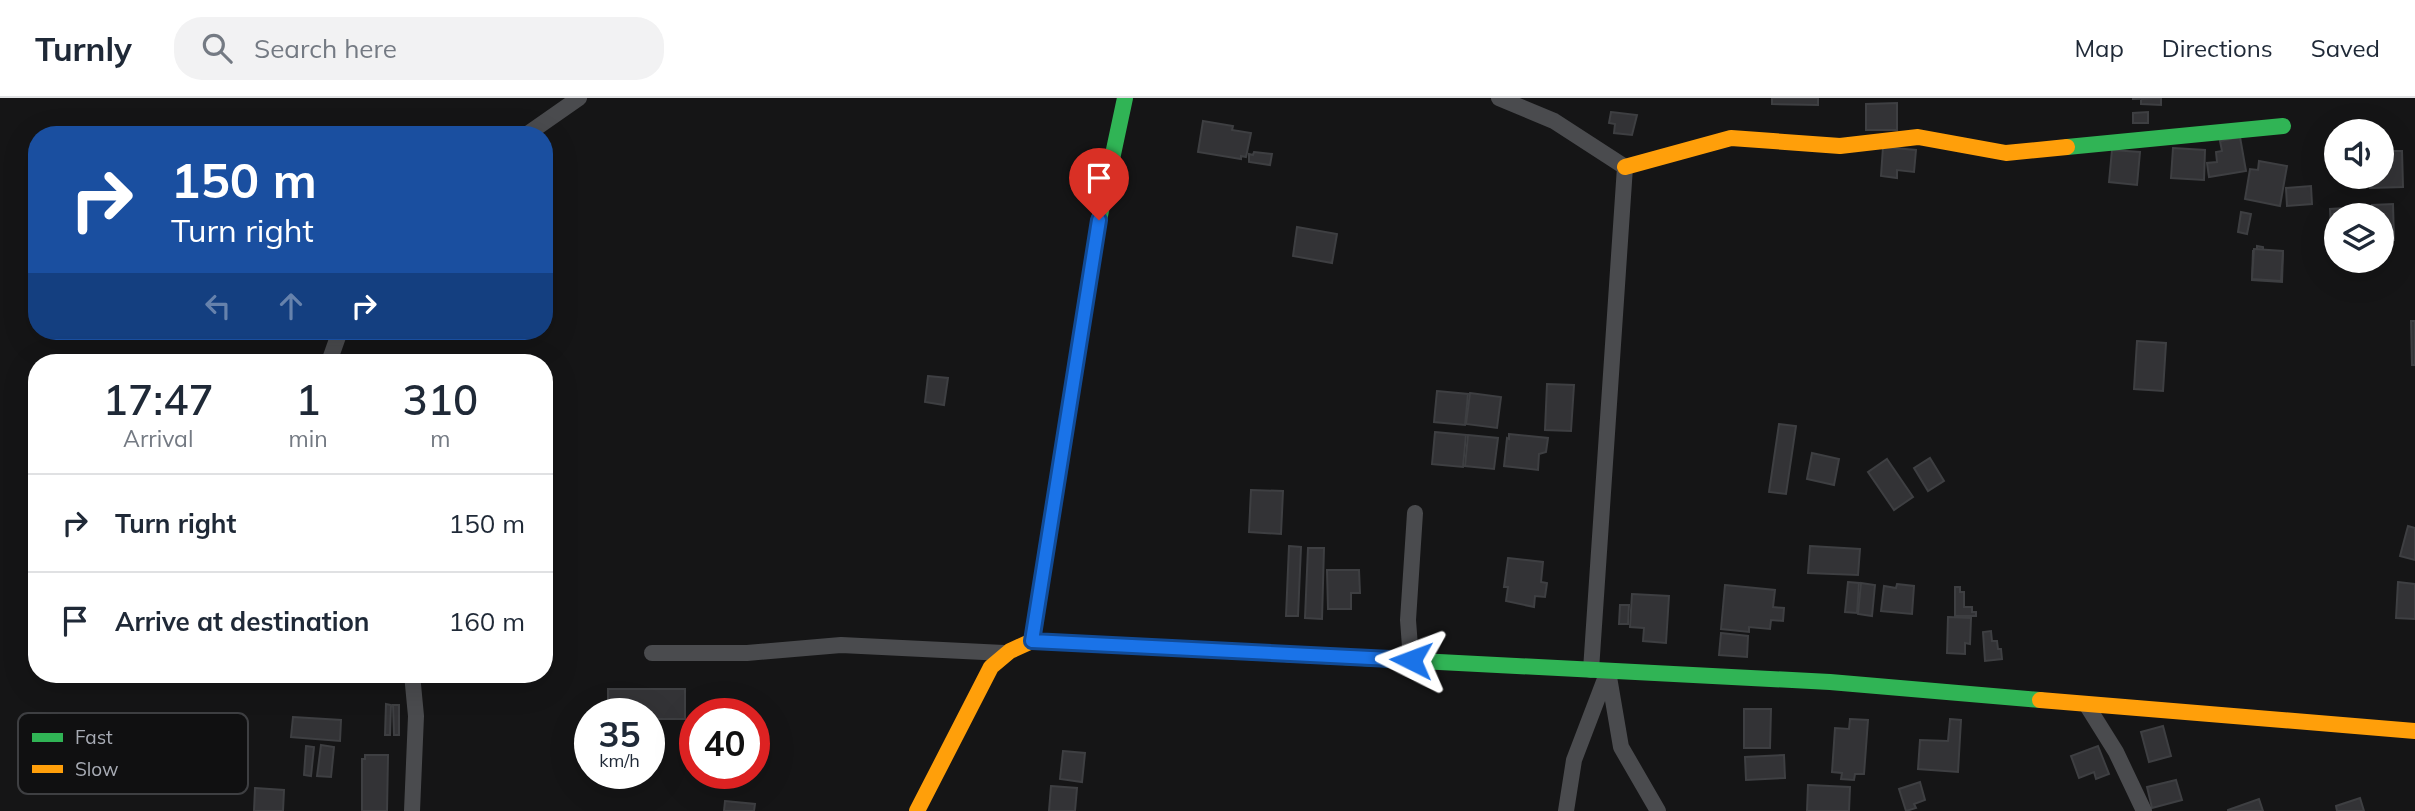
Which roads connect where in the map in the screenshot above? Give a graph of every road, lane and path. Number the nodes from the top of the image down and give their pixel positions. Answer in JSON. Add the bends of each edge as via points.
{"nodes":[{"id":1,"x":579,"y":98,"type":"edge"},
{"id":2,"x":1125,"y":98,"type":"edge"},
{"id":3,"x":1499,"y":98,"type":"edge"},
{"id":4,"x":539,"y":126,"type":"edge"},
{"id":5,"x":2283,"y":126,"type":"dead end"},
{"id":6,"x":1625,"y":167,"type":"junction"},
{"id":7,"x":1415,"y":513,"type":"dead end"},
{"id":8,"x":1032,"y":641,"type":"junction"},
{"id":9,"x":652,"y":653,"type":"dead end"},
{"id":10,"x":1004,"y":653,"type":"junction"},
{"id":11,"x":1411,"y":660,"type":"junction"},
{"id":12,"x":1591,"y":670,"type":"junction"},
{"id":13,"x":1608,"y":670,"type":"junction"},
{"id":14,"x":413,"y":683,"type":"edge"},
{"id":15,"x":2086,"y":704,"type":"junction"},
{"id":16,"x":2415,"y":730,"type":"edge"},
{"id":17,"x":412,"y":811,"type":"edge"},
{"id":18,"x":917,"y":811,"type":"edge"},
{"id":19,"x":1566,"y":811,"type":"edge"},
{"id":20,"x":1658,"y":811,"type":"edge"},
{"id":21,"x":2144,"y":811,"type":"edge"}],
"edges":[{"from":1,"to":4,"type":"street"},
{"from":2,"to":8,"type":"street","via":[[1099,220]]},
{"from":3,"to":6,"type":"street","via":[[1554,121]]},
{"from":5,"to":6,"type":"street","via":[[2006,153],[1918,137],[1840,146],[1731,138]]},
{"from":6,"to":12,"type":"street"},
{"from":7,"to":11,"type":"street","via":[[1408,620]]},
{"from":8,"to":10,"type":"street"},
{"from":8,"to":11,"type":"street"},
{"from":9,"to":10,"type":"street","via":[[747,653],[841,645]]},
{"from":10,"to":18,"type":"street","via":[[991,667]]},
{"from":11,"to":12,"type":"street"},
{"from":12,"to":13,"type":"street"},
{"from":13,"to":15,"type":"street","via":[[1830,682]]},
{"from":13,"to":19,"type":"street","via":[[1573,760]]},
{"from":13,"to":20,"type":"street","via":[[1621,747]]},
{"from":14,"to":17,"type":"street"},
{"from":15,"to":16,"type":"street"},
{"from":15,"to":21,"type":"street","via":[[2116,752]]}]}
